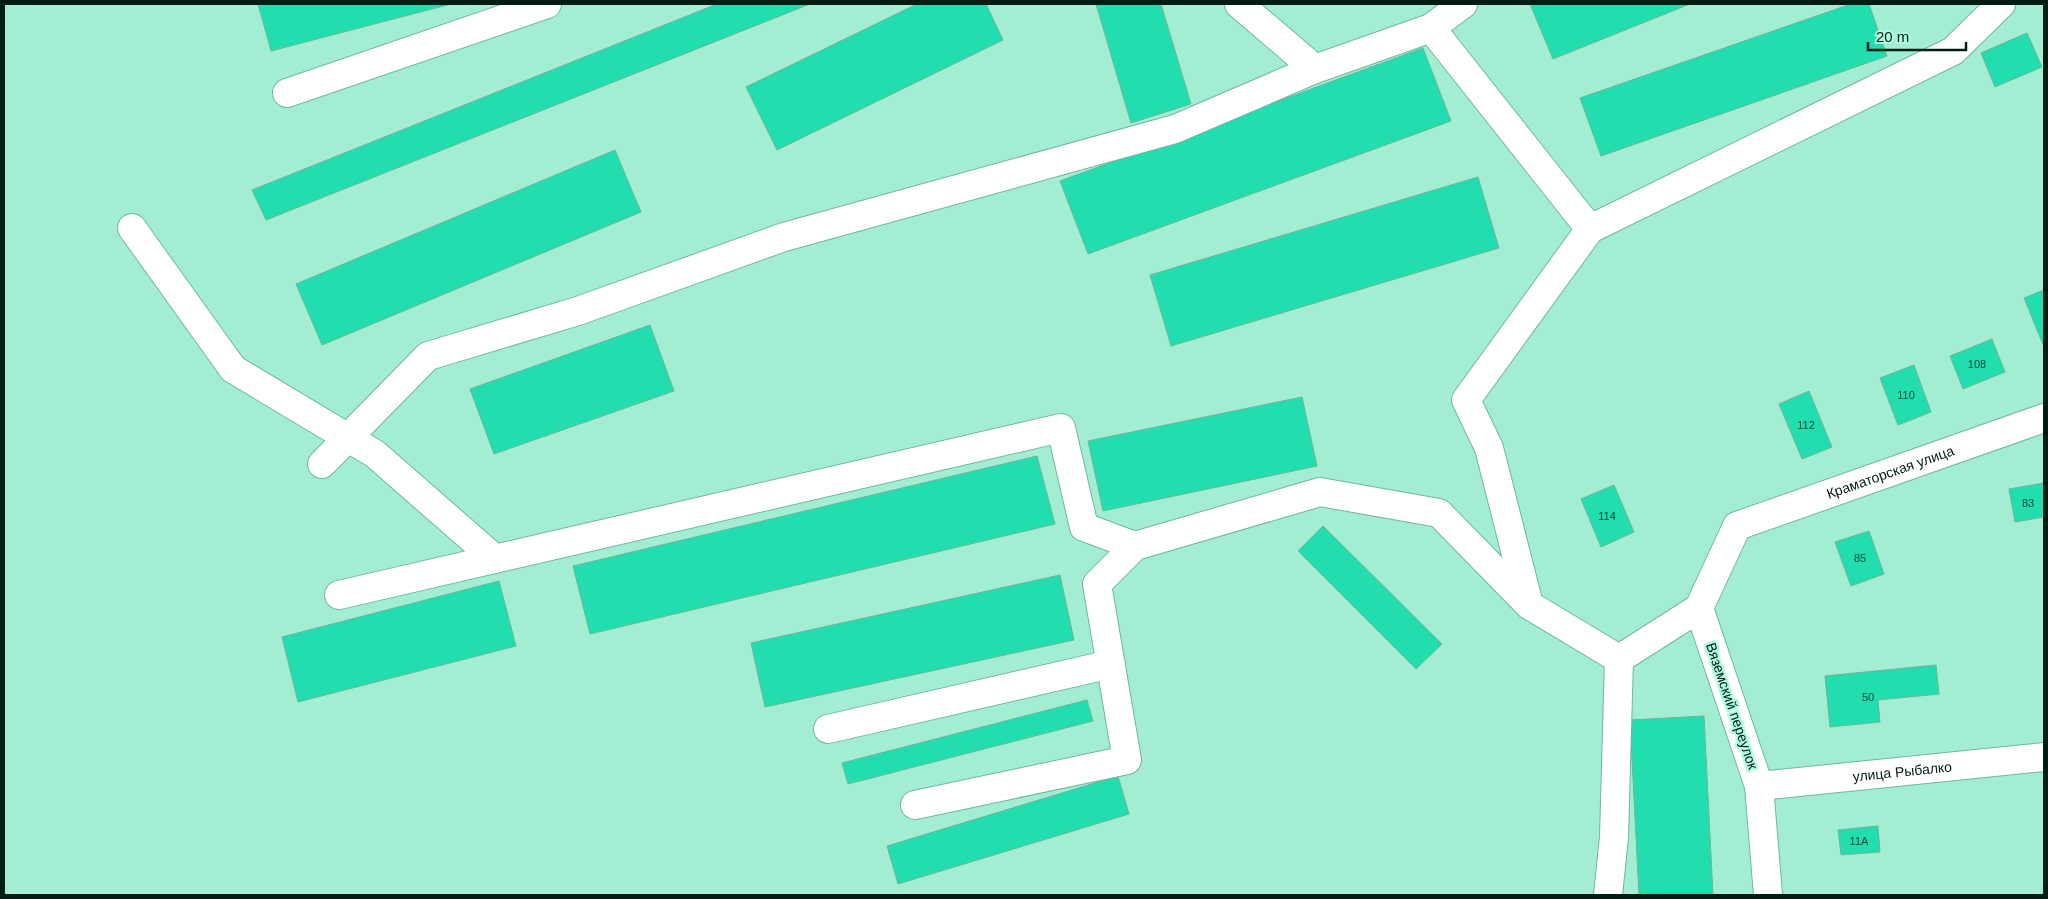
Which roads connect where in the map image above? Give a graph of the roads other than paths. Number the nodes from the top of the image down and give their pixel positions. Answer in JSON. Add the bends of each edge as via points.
{"nodes":[{"id":1,"x":547,"y":4,"type":"edge"},
{"id":2,"x":1239,"y":4,"type":"edge"},
{"id":3,"x":1463,"y":4,"type":"edge"},
{"id":4,"x":2001,"y":4,"type":"edge"},
{"id":5,"x":1431,"y":28,"type":"junction"},
{"id":6,"x":1316,"y":69,"type":"junction"},
{"id":7,"x":287,"y":93,"type":"dead end"},
{"id":8,"x":132,"y":228,"type":"dead end"},
{"id":9,"x":1590,"y":229,"type":"junction"},
{"id":10,"x":2044,"y":418,"type":"edge"},
{"id":11,"x":349,"y":438,"type":"junction"},
{"id":12,"x":322,"y":464,"type":"dead end"},
{"id":13,"x":1135,"y":546,"type":"junction"},
{"id":14,"x":495,"y":559,"type":"junction"},
{"id":15,"x":339,"y":595,"type":"dead end"},
{"id":16,"x":1528,"y":605,"type":"junction"},
{"id":17,"x":1699,"y":608,"type":"junction"},
{"id":18,"x":1618,"y":660,"type":"junction"},
{"id":19,"x":1111,"y":664,"type":"junction"},
{"id":20,"x":828,"y":729,"type":"dead end"},
{"id":21,"x":2044,"y":757,"type":"edge"},
{"id":22,"x":1759,"y":786,"type":"junction"},
{"id":23,"x":915,"y":805,"type":"dead end"},
{"id":24,"x":1608,"y":895,"type":"edge"},
{"id":25,"x":1768,"y":895,"type":"edge"}],
"edges":[{"from":1,"to":7,"type":"street"},
{"from":2,"to":6,"type":"street"},
{"from":3,"to":5,"type":"street"},
{"from":4,"to":9,"type":"street","via":[[1953,51]]},
{"from":5,"to":6,"type":"street"},
{"from":5,"to":9,"type":"street"},
{"from":6,"to":11,"type":"street","via":[[1175,129],[784,237],[578,311],[428,356]]},
{"from":8,"to":11,"type":"street","via":[[233,369]]},
{"from":9,"to":16,"type":"street","via":[[1466,400],[1489,448]]},
{"from":10,"to":17,"type":"street","name":"Краматорская улица","via":[[1737,526]]},
{"from":11,"to":12,"type":"street"},
{"from":11,"to":14,"type":"street","via":[[375,454]]},
{"from":13,"to":14,"type":"street","via":[[1084,526],[1061,428]]},
{"from":13,"to":16,"type":"street","via":[[1320,492],[1439,513]]},
{"from":13,"to":19,"type":"street","via":[[1097,584]]},
{"from":14,"to":15,"type":"street"},
{"from":16,"to":18,"type":"street"},
{"from":17,"to":18,"type":"street"},
{"from":17,"to":22,"type":"street","name":"Вяземский переулок"},
{"from":18,"to":24,"type":"street","via":[[1614,837]]},
{"from":19,"to":20,"type":"street"},
{"from":19,"to":23,"type":"street","via":[[1127,760]]},
{"from":21,"to":22,"type":"street","name":"улица Рыбалко"},
{"from":22,"to":25,"type":"street","name":"Вяземский переулок"}]}
